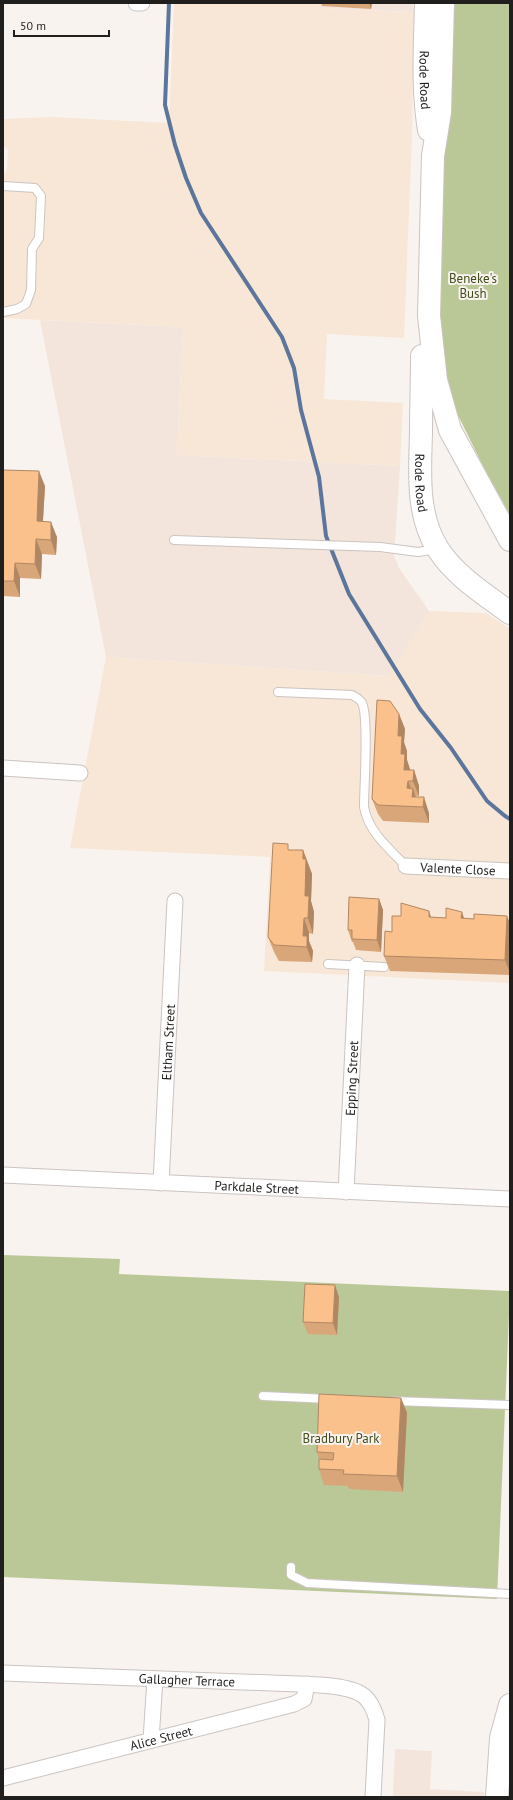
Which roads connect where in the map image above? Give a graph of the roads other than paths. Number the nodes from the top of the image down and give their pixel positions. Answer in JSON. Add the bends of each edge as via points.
{"nodes":[{"id":1,"x":136,"y":3,"type":"edge"},
{"id":2,"x":142,"y":3,"type":"edge"},
{"id":3,"x":426,"y":3,"type":"edge"},
{"id":4,"x":443,"y":3,"type":"edge"},
{"id":5,"x":433,"y":156,"type":"junction"},
{"id":6,"x":3,"y":186,"type":"edge"},
{"id":7,"x":3,"y":312,"type":"edge"},
{"id":8,"x":429,"y":316,"type":"junction"},
{"id":9,"x":174,"y":540,"type":"dead end"},
{"id":10,"x":510,"y":540,"type":"edge"},
{"id":11,"x":437,"y":549,"type":"junction"},
{"id":12,"x":489,"y":597,"type":"junction"},
{"id":13,"x":510,"y":606,"type":"edge"},
{"id":14,"x":510,"y":613,"type":"edge"},
{"id":15,"x":278,"y":692,"type":"dead end"},
{"id":16,"x":3,"y":768,"type":"edge"},
{"id":17,"x":80,"y":773,"type":"dead end"},
{"id":18,"x":406,"y":866,"type":"joint"},
{"id":19,"x":510,"y":871,"type":"edge"},
{"id":20,"x":175,"y":901,"type":"dead end"},
{"id":21,"x":328,"y":964,"type":"dead end"},
{"id":22,"x":357,"y":965,"type":"junction"},
{"id":23,"x":384,"y":967,"type":"edge"},
{"id":24,"x":3,"y":1175,"type":"edge"},
{"id":25,"x":161,"y":1183,"type":"junction"},
{"id":26,"x":346,"y":1192,"type":"junction"},
{"id":27,"x":510,"y":1199,"type":"edge"},
{"id":28,"x":263,"y":1396,"type":"dead end"},
{"id":29,"x":338,"y":1399,"type":"edge"},
{"id":30,"x":385,"y":1401,"type":"edge"},
{"id":31,"x":510,"y":1406,"type":"edge"},
{"id":32,"x":291,"y":1567,"type":"dead end"},
{"id":33,"x":510,"y":1594,"type":"edge"},
{"id":34,"x":3,"y":1673,"type":"edge"},
{"id":35,"x":155,"y":1679,"type":"junction"},
{"id":36,"x":307,"y":1684,"type":"junction"},
{"id":37,"x":510,"y":1706,"type":"edge"},
{"id":38,"x":151,"y":1740,"type":"junction"},
{"id":39,"x":3,"y":1778,"type":"edge"},
{"id":40,"x":373,"y":1797,"type":"edge"},
{"id":41,"x":497,"y":1797,"type":"edge"}],
"edges":[{"from":1,"to":2,"type":"street"},
{"from":3,"to":5,"type":"main road","name":"Rode Road","via":[[425,100]]},
{"from":4,"to":5,"type":"main road","name":"Rode Road","via":[[440,112]]},
{"from":5,"to":8,"type":"main road","name":"Rode Road"},
{"from":6,"to":7,"type":"lane","via":[[35,188],[41,196],[39,238],[32,249],[31,290],[26,304],[18,309]]},
{"from":8,"to":10,"type":"main road","name":"Rode Road","via":[[436,380],[450,430]]},
{"from":8,"to":11,"type":"main road","name":"Rode Road","via":[[422,354],[420,480],[423,510]]},
{"from":9,"to":11,"type":"lane","via":[[380,547],[418,552]]},
{"from":11,"to":12,"type":"main road","name":"Rode Road","via":[[461,575]]},
{"from":12,"to":13,"type":"main road"},
{"from":12,"to":14,"type":"main road","name":"Rode Road"},
{"from":15,"to":18,"type":"lane","via":[[352,695],[362,703],[365,718],[365,815],[374,831]]},
{"from":16,"to":17,"type":"street"},
{"from":18,"to":19,"type":"street","name":"Valente Close"},
{"from":20,"to":25,"type":"street","name":"Eltham Street"},
{"from":21,"to":22,"type":"lane"},
{"from":22,"to":23,"type":"lane"},
{"from":22,"to":26,"type":"street","name":"Epping Street"},
{"from":24,"to":25,"type":"street","name":"Parkdale Street"},
{"from":25,"to":26,"type":"street","name":"Parkdale Street"},
{"from":26,"to":27,"type":"street","name":"Parkdale Street"},
{"from":28,"to":29,"type":"lane"},
{"from":30,"to":31,"type":"lane"},
{"from":32,"to":33,"type":"lane","via":[[291,1575],[307,1583]]},
{"from":34,"to":35,"type":"street","name":"Gallagher Terrace"},
{"from":35,"to":36,"type":"street","name":"Gallagher Terrace"},
{"from":35,"to":38,"type":"street"},
{"from":36,"to":38,"type":"street","name":"Alice Street","via":[[304,1699],[294,1704]]},
{"from":36,"to":40,"type":"street","name":"Gallagher Terrace","via":[[354,1690],[368,1699],[377,1720]]},
{"from":37,"to":41,"type":"main road","via":[[501,1738]]},
{"from":38,"to":39,"type":"street","name":"Alice Street"}]}
